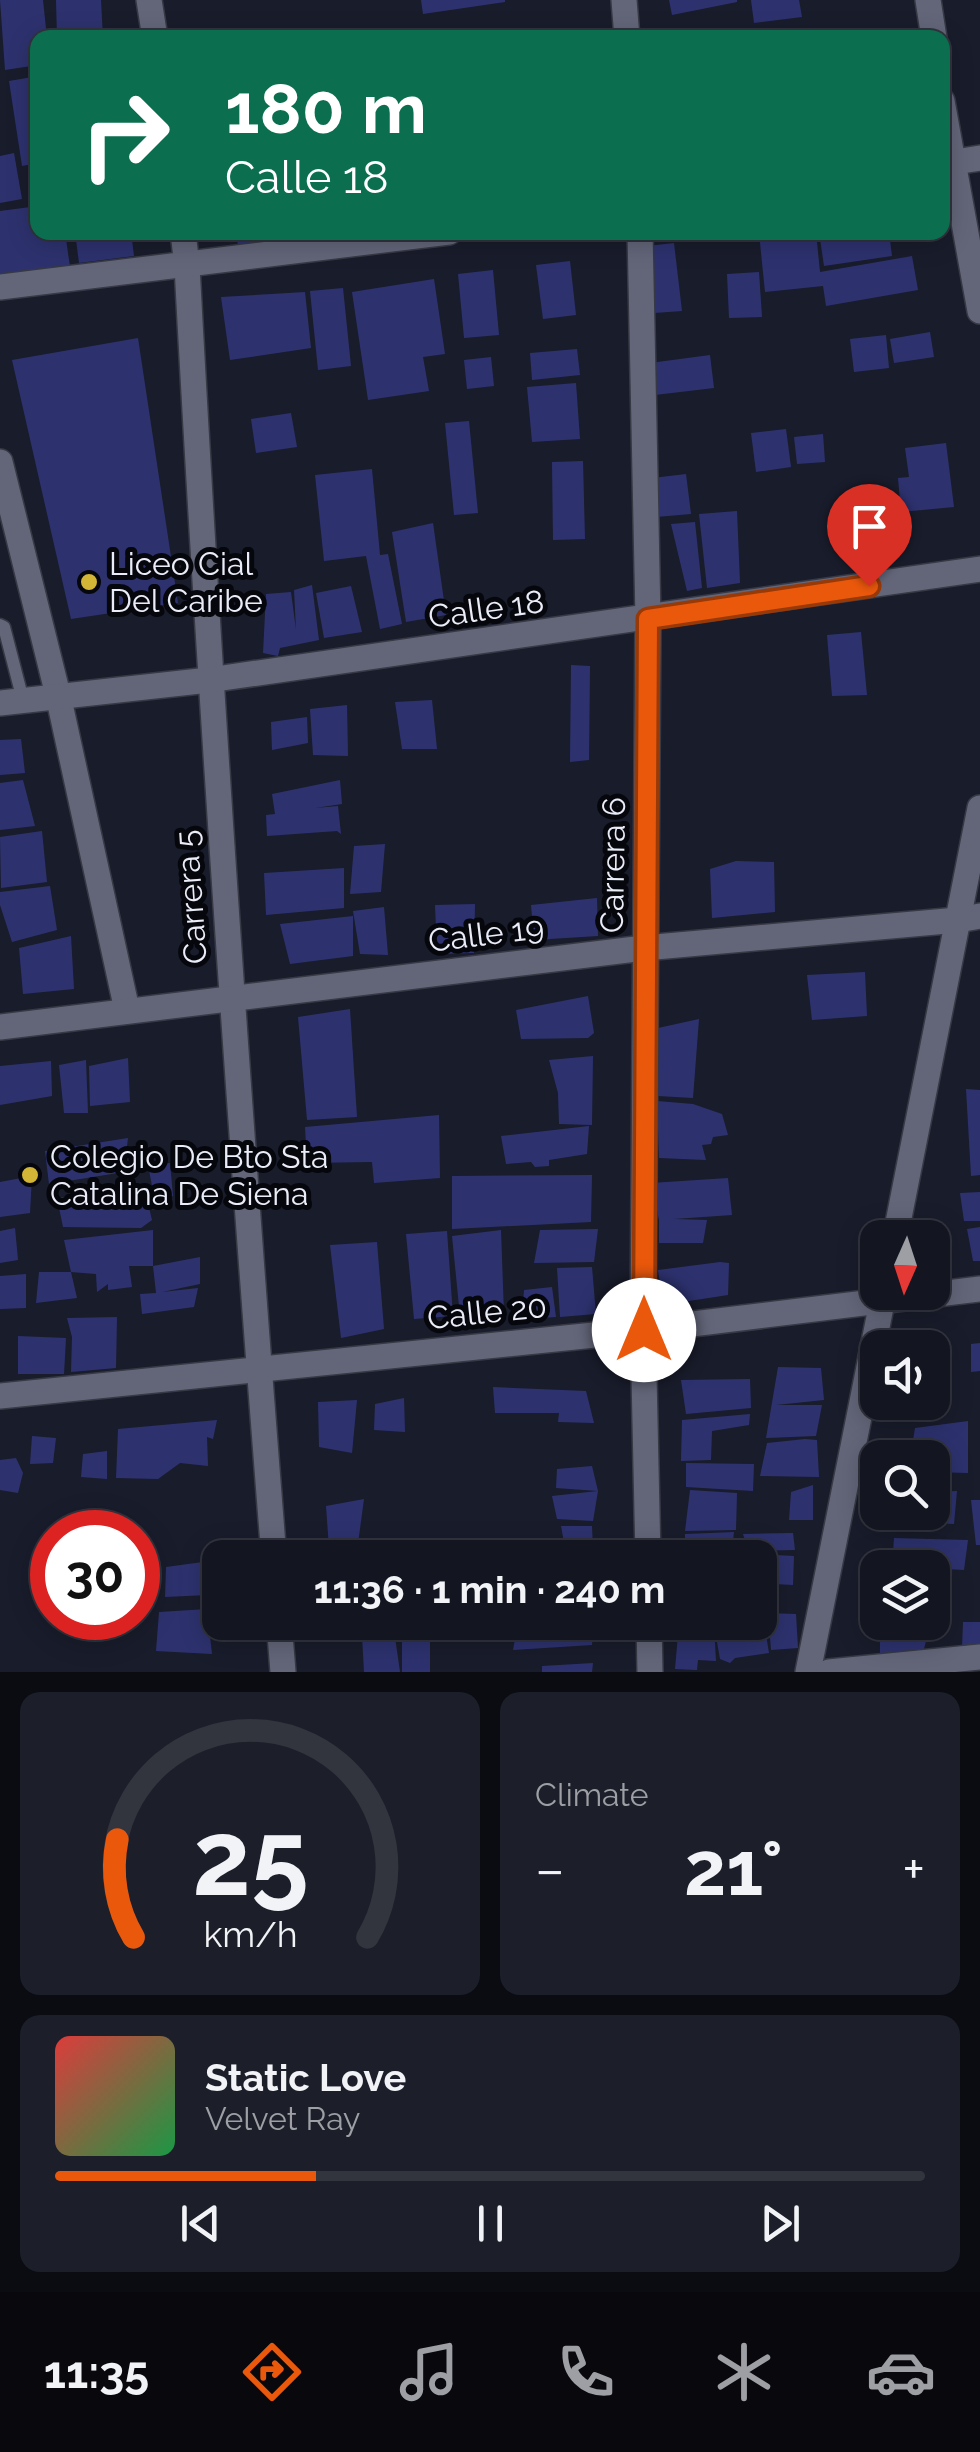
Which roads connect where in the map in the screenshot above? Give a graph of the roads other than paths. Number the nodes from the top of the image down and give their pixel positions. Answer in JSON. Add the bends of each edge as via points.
{"nodes":[{"id":1,"x":149,"y":0,"type":"edge"},
{"id":2,"x":624,"y":0,"type":"edge"},
{"id":3,"x":928,"y":0,"type":"edge"},
{"id":4,"x":154,"y":30,"type":"edge"},
{"id":5,"x":626,"y":30,"type":"edge"},
{"id":6,"x":933,"y":30,"type":"edge"},
{"id":7,"x":980,"y":158,"type":"edge"},
{"id":8,"x":950,"y":163,"type":"edge"},
{"id":9,"x":950,"y":176,"type":"edge"},
{"id":10,"x":183,"y":240,"type":"edge"},
{"id":11,"x":388,"y":240,"type":"edge"},
{"id":12,"x":640,"y":240,"type":"edge"},
{"id":13,"x":188,"y":266,"type":"junction"},
{"id":14,"x":0,"y":287,"type":"edge"},
{"id":15,"x":980,"y":311,"type":"edge"},
{"id":16,"x":0,"y":462,"type":"edge"},
{"id":17,"x":980,"y":569,"type":"edge"},
{"id":18,"x":648,"y":619,"type":"junction"},
{"id":19,"x":0,"y":625,"type":"edge"},
{"id":20,"x":209,"y":680,"type":"junction"},
{"id":21,"x":58,"y":695,"type":"junction"},
{"id":22,"x":11,"y":702,"type":"edge"},
{"id":23,"x":980,"y":808,"type":"edge"},
{"id":24,"x":969,"y":918,"type":"edge"},
{"id":25,"x":644,"y":948,"type":"junction"},
{"id":26,"x":230,"y":998,"type":"junction"},
{"id":27,"x":127,"y":1010,"type":"junction"},
{"id":28,"x":0,"y":1028,"type":"edge"},
{"id":29,"x":899,"y":1220,"type":"edge"},
{"id":30,"x":980,"y":1289,"type":"edge"},
{"id":31,"x":950,"y":1292,"type":"edge"},
{"id":32,"x":860,"y":1301,"type":"edge"},
{"id":33,"x":881,"y":1310,"type":"edge"},
{"id":34,"x":644,"y":1330,"type":"junction"},
{"id":35,"x":259,"y":1367,"type":"junction"},
{"id":36,"x":0,"y":1396,"type":"edge"},
{"id":37,"x":273,"y":1540,"type":"edge"},
{"id":38,"x":648,"y":1540,"type":"edge"},
{"id":39,"x":280,"y":1640,"type":"edge"},
{"id":40,"x":649,"y":1640,"type":"edge"},
{"id":41,"x":980,"y":1657,"type":"edge"},
{"id":42,"x":283,"y":1672,"type":"edge"},
{"id":43,"x":650,"y":1672,"type":"edge"},
{"id":44,"x":808,"y":1672,"type":"edge"},
{"id":45,"x":829,"y":1672,"type":"edge"}],
"edges":[{"from":1,"to":4,"type":"street"},
{"from":2,"to":5,"type":"street"},
{"from":3,"to":6,"type":"street"},
{"from":7,"to":8,"type":"street"},
{"from":9,"to":15,"type":"street"},
{"from":10,"to":13,"type":"street","name":"Carrera 5"},
{"from":11,"to":13,"type":"street"},
{"from":12,"to":18,"type":"street","name":"Carrera 6"},
{"from":13,"to":14,"type":"street"},
{"from":13,"to":20,"type":"street","name":"Carrera 5"},
{"from":16,"to":21,"type":"street"},
{"from":17,"to":18,"type":"street","name":"Calle 18"},
{"from":18,"to":20,"type":"street","name":"Calle 18"},
{"from":18,"to":25,"type":"street","name":"Carrera 6"},
{"from":19,"to":22,"type":"lane"},
{"from":20,"to":21,"type":"street","name":"Calle 18"},
{"from":20,"to":26,"type":"street","name":"Carrera 5"},
{"from":21,"to":22,"type":"street","name":"Calle 18"},
{"from":21,"to":27,"type":"street"},
{"from":23,"to":24,"type":"street"},
{"from":24,"to":25,"type":"street","name":"Calle 19"},
{"from":24,"to":29,"type":"street"},
{"from":25,"to":26,"type":"street","name":"Calle 19"},
{"from":25,"to":34,"type":"street","name":"Carrera 6"},
{"from":26,"to":27,"type":"street","name":"Calle 19"},
{"from":26,"to":35,"type":"street","name":"Carrera 5"},
{"from":27,"to":28,"type":"street","name":"Calle 19"},
{"from":30,"to":31,"type":"street","name":"Calle 20"},
{"from":32,"to":34,"type":"street","name":"Calle 20"},
{"from":33,"to":44,"type":"street"},
{"from":34,"to":35,"type":"street","name":"Calle 20"},
{"from":34,"to":38,"type":"street","name":"Carrera 6"},
{"from":35,"to":36,"type":"street","name":"Calle 20"},
{"from":35,"to":37,"type":"street","name":"Carrera 5"},
{"from":39,"to":42,"type":"street"},
{"from":40,"to":43,"type":"street"},
{"from":41,"to":45,"type":"street"}]}
